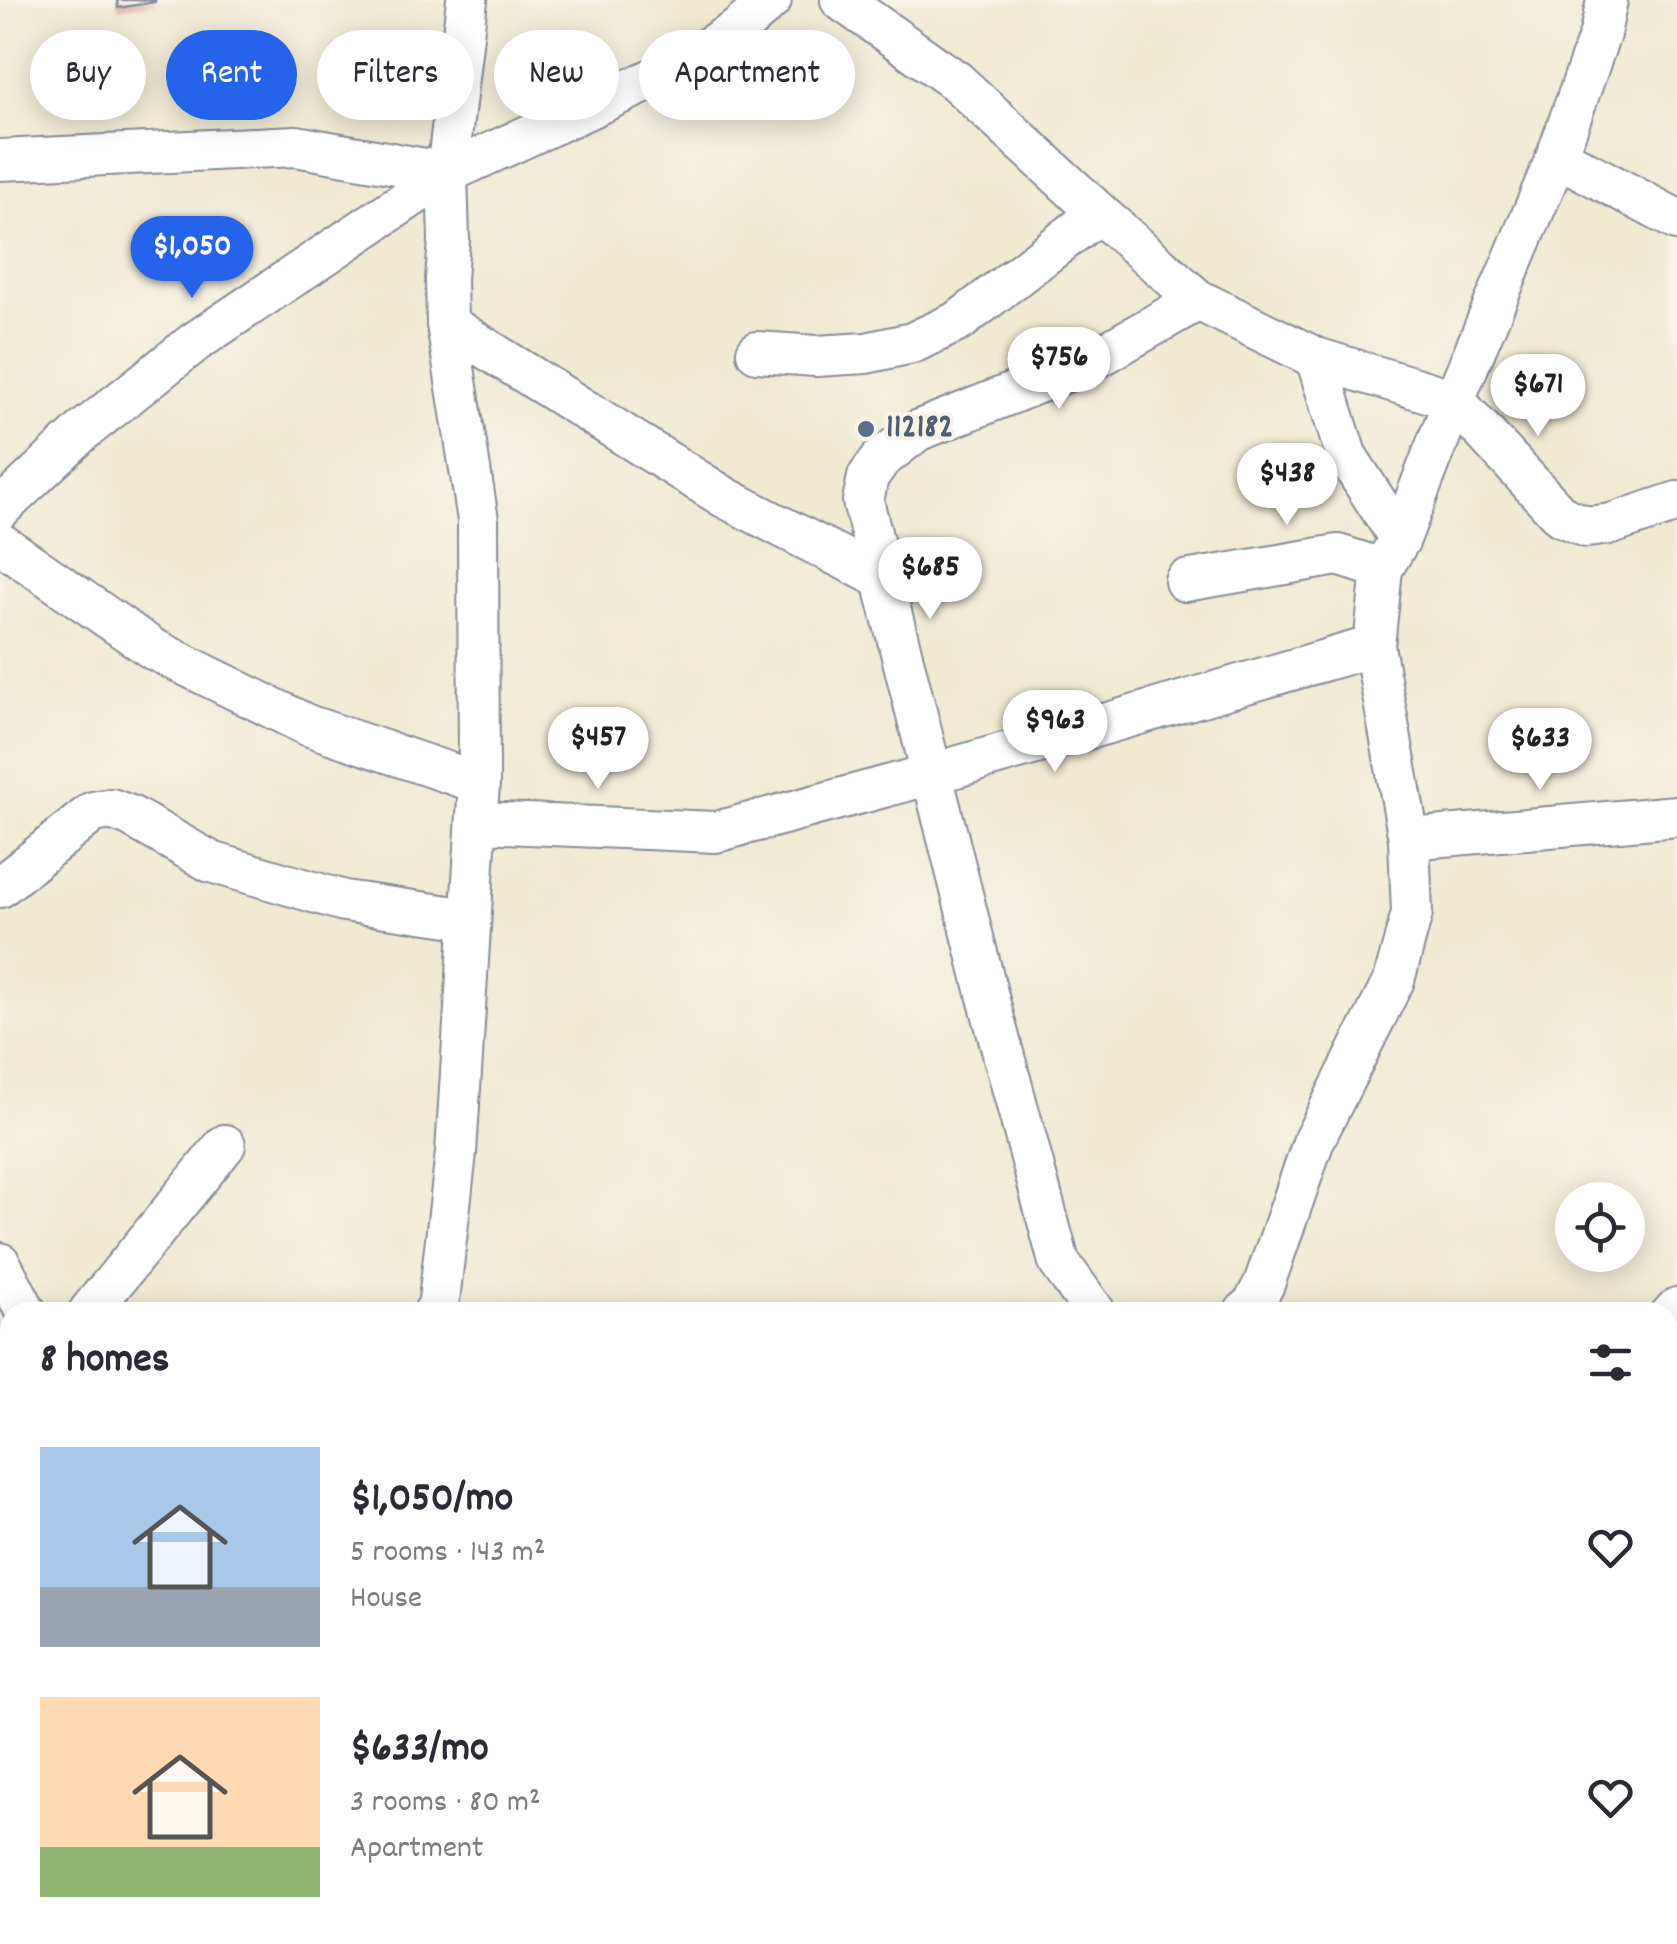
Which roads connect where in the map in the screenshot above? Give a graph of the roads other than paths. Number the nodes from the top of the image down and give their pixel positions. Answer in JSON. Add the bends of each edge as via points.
{"nodes":[{"id":1,"x":467,"y":0,"type":"edge"},
{"id":2,"x":771,"y":0,"type":"edge"},
{"id":3,"x":842,"y":0,"type":"edge"},
{"id":4,"x":1607,"y":0,"type":"edge"},
{"id":5,"x":1557,"y":156,"type":"junction"},
{"id":6,"x":0,"y":160,"type":"edge"},
{"id":7,"x":447,"y":172,"type":"junction"},
{"id":8,"x":1099,"y":213,"type":"junction"},
{"id":9,"x":1677,"y":220,"type":"edge"},
{"id":10,"x":1198,"y":300,"type":"junction"},
{"id":11,"x":447,"y":324,"type":"junction"},
{"id":12,"x":757,"y":352,"type":"dead end"},
{"id":13,"x":1316,"y":358,"type":"junction"},
{"id":14,"x":1454,"y":400,"type":"junction"},
{"id":15,"x":1677,"y":502,"type":"edge"},
{"id":16,"x":0,"y":509,"type":"edge"},
{"id":17,"x":0,"y":543,"type":"edge"},
{"id":18,"x":1391,"y":554,"type":"junction"},
{"id":19,"x":883,"y":579,"type":"junction"},
{"id":20,"x":1185,"y":581,"type":"dead end"},
{"id":21,"x":1374,"y":646,"type":"junction"},
{"id":22,"x":932,"y":774,"type":"junction"},
{"id":23,"x":478,"y":802,"type":"junction"},
{"id":24,"x":1677,"y":816,"type":"edge"},
{"id":25,"x":1409,"y":839,"type":"junction"},
{"id":26,"x":0,"y":887,"type":"edge"},
{"id":27,"x":470,"y":919,"type":"junction"},
{"id":28,"x":225,"y":1145,"type":"dead end"},
{"id":29,"x":0,"y":1263,"type":"edge"},
{"id":30,"x":21,"y":1302,"type":"edge"},
{"id":31,"x":96,"y":1302,"type":"edge"},
{"id":32,"x":437,"y":1302,"type":"edge"},
{"id":33,"x":1089,"y":1302,"type":"edge"},
{"id":34,"x":1255,"y":1302,"type":"edge"}],
"edges":[{"from":1,"to":7,"type":"street"},
{"from":2,"to":7,"type":"street","via":[[672,70]]},
{"from":3,"to":8,"type":"street","via":[[956,82]]},
{"from":4,"to":5,"type":"street"},
{"from":5,"to":9,"type":"street"},
{"from":5,"to":14,"type":"street"},
{"from":6,"to":7,"type":"street","via":[[296,146]]},
{"from":7,"to":11,"type":"street"},
{"from":7,"to":16,"type":"street","via":[[195,342],[82,431]]},
{"from":8,"to":10,"type":"street"},
{"from":8,"to":12,"type":"street","via":[[959,321],[912,343],[816,356]]},
{"from":10,"to":13,"type":"street"},
{"from":10,"to":19,"type":"street","via":[[1088,363],[918,432],[880,460],[863,501]]},
{"from":11,"to":19,"type":"street","via":[[724,496]]},
{"from":11,"to":23,"type":"street","via":[[478,520]]},
{"from":13,"to":14,"type":"street"},
{"from":13,"to":18,"type":"street","via":[[1346,455]]},
{"from":14,"to":15,"type":"street","via":[[1561,516],[1598,526]]},
{"from":14,"to":18,"type":"street"},
{"from":17,"to":23,"type":"street","via":[[154,649]]},
{"from":18,"to":20,"type":"street","via":[[1338,554]]},
{"from":18,"to":21,"type":"street"},
{"from":19,"to":22,"type":"street"},
{"from":21,"to":22,"type":"street"},
{"from":21,"to":25,"type":"street"},
{"from":22,"to":23,"type":"street","via":[[716,832]]},
{"from":22,"to":33,"type":"street","via":[[1059,1262]]},
{"from":23,"to":27,"type":"street"},
{"from":24,"to":25,"type":"street"},
{"from":25,"to":34,"type":"street","via":[[1412,913],[1394,980],[1314,1140]]},
{"from":26,"to":27,"type":"street","via":[[94,812],[111,809],[211,862],[344,901]]},
{"from":27,"to":32,"type":"street","via":[[456,1154]]},
{"from":28,"to":31,"type":"street"},
{"from":29,"to":30,"type":"street"}]}
